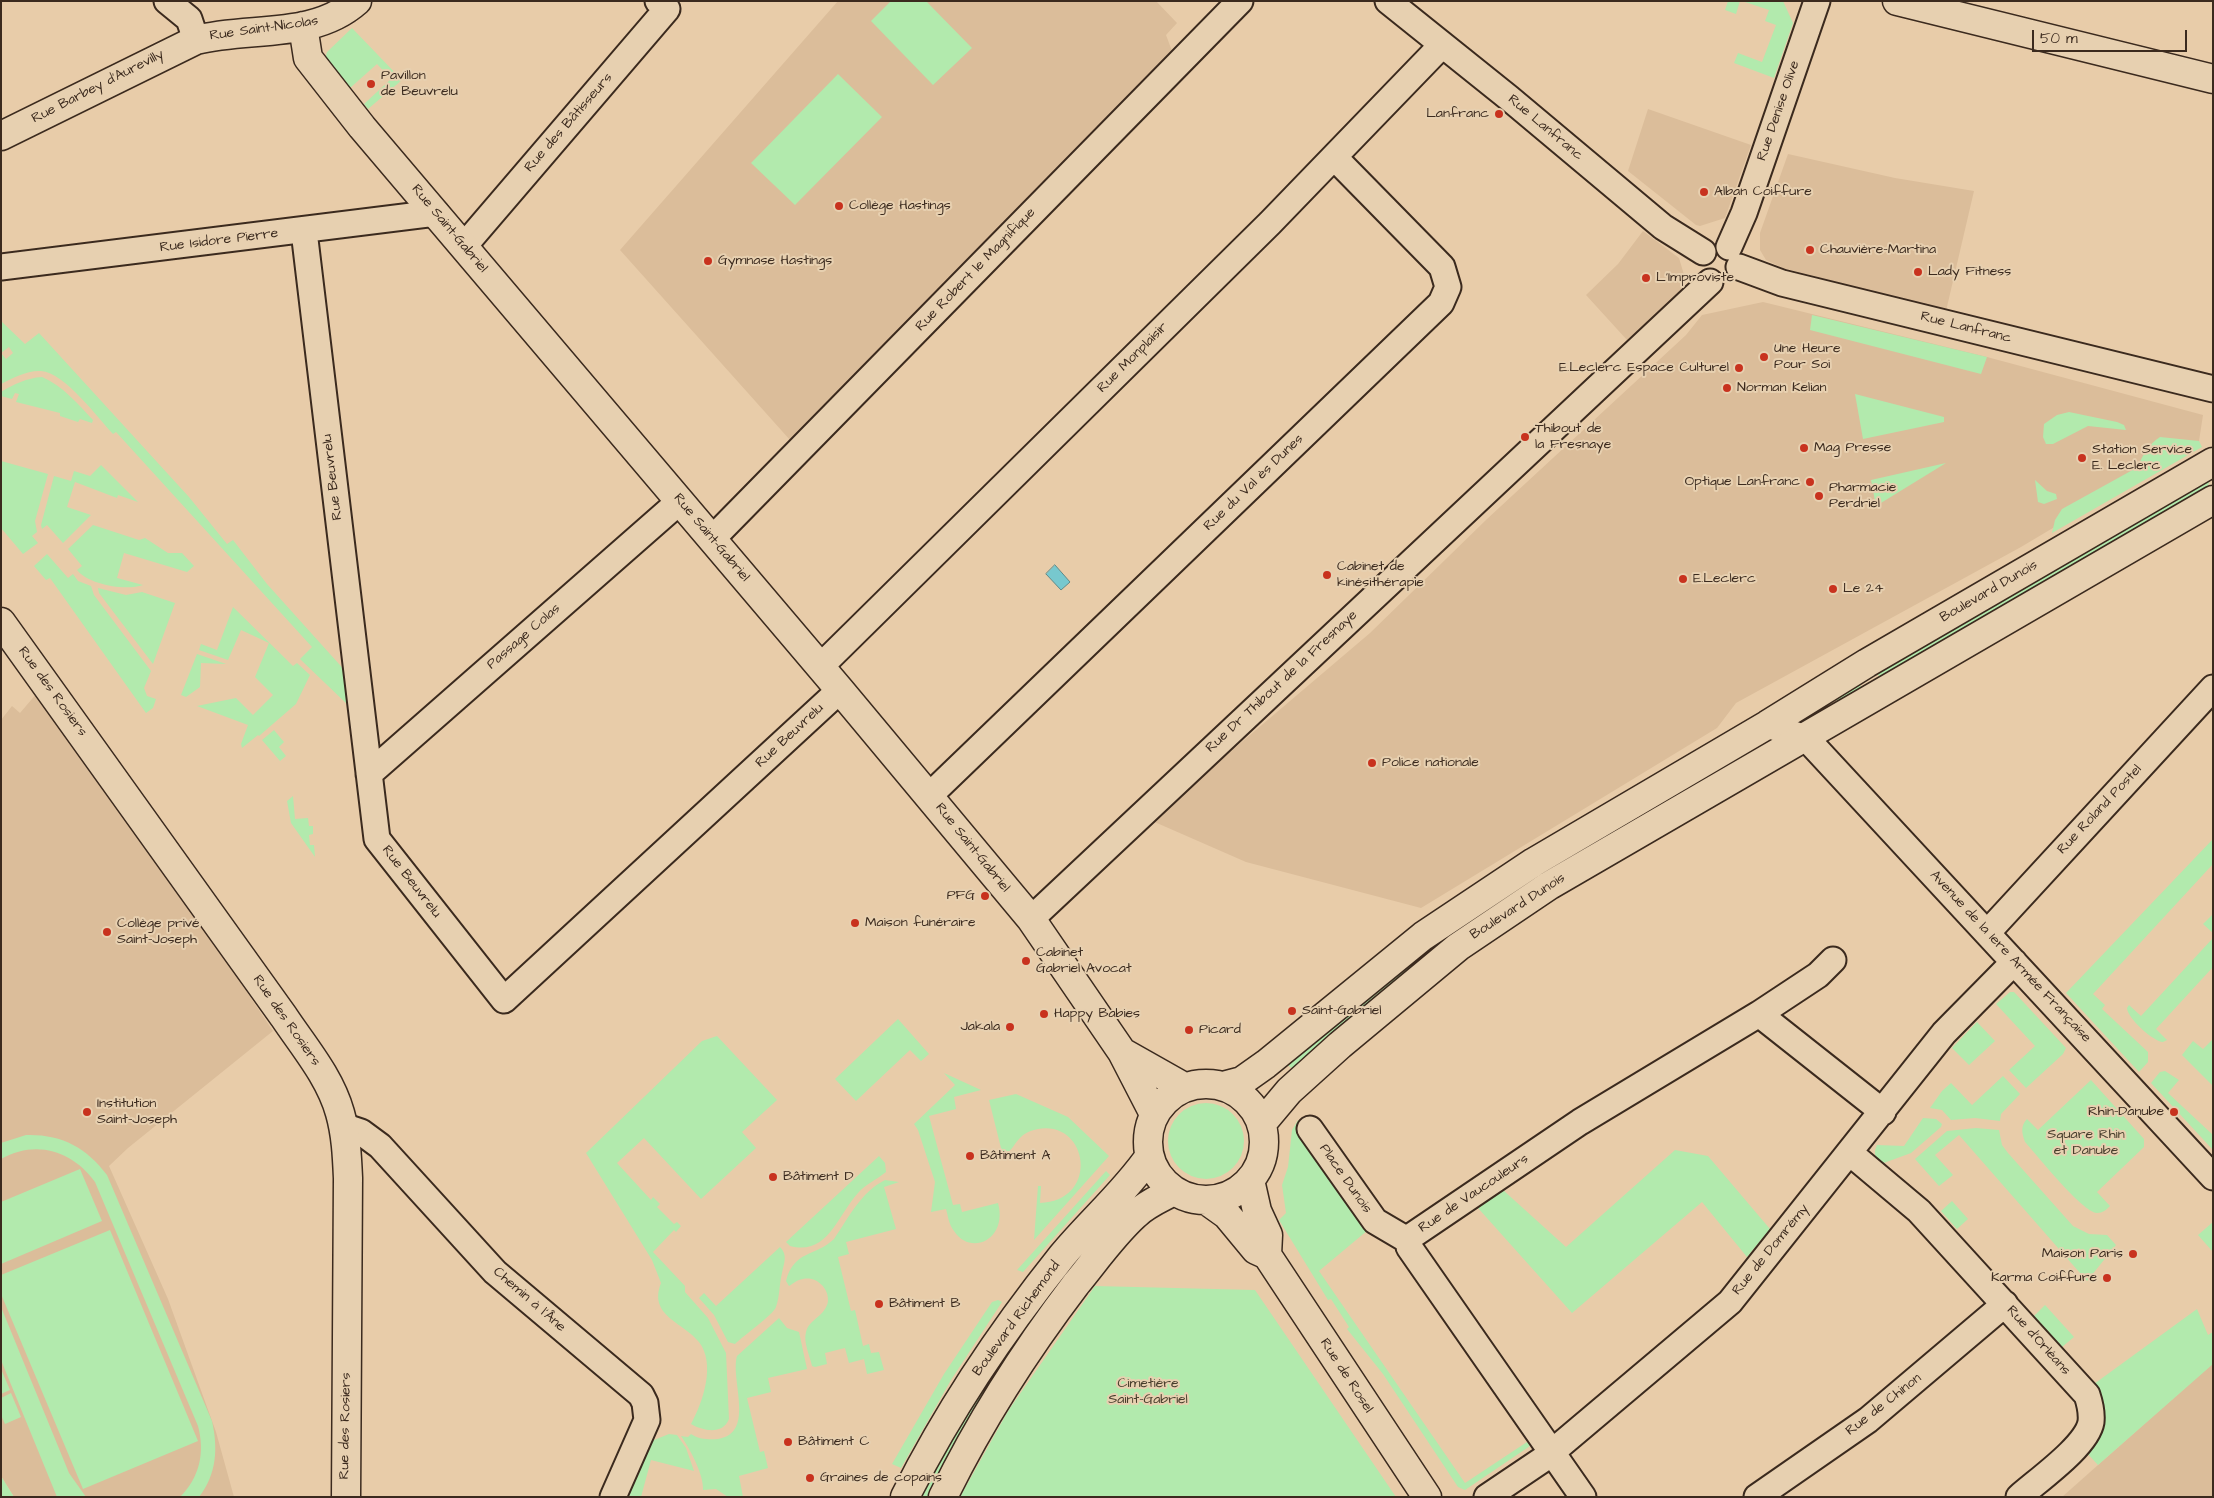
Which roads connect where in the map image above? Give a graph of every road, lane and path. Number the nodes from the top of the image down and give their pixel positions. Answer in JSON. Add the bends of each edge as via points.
{"nodes":[{"id":1,"x":167,"y":1,"type":"edge"},
{"id":2,"x":357,"y":1,"type":"edge"},
{"id":3,"x":658,"y":1,"type":"edge"},
{"id":4,"x":1240,"y":1,"type":"edge"},
{"id":5,"x":1388,"y":1,"type":"edge"},
{"id":6,"x":1817,"y":1,"type":"edge"},
{"id":7,"x":1896,"y":1,"type":"edge"},
{"id":8,"x":303,"y":26,"type":"junction"},
{"id":9,"x":196,"y":40,"type":"junction"},
{"id":10,"x":1442,"y":45,"type":"junction"},
{"id":11,"x":2213,"y":79,"type":"edge"},
{"id":12,"x":1,"y":136,"type":"edge"},
{"id":13,"x":1335,"y":158,"type":"junction"},
{"id":14,"x":436,"y":213,"type":"junction"},
{"id":15,"x":304,"y":231,"type":"junction"},
{"id":16,"x":464,"y":246,"type":"junction"},
{"id":17,"x":1703,"y":252,"type":"junction"},
{"id":18,"x":1734,"y":257,"type":"junction"},
{"id":19,"x":1,"y":267,"type":"edge"},
{"id":20,"x":1710,"y":282,"type":"junction"},
{"id":21,"x":2207,"y":386,"type":"edge"},
{"id":22,"x":2213,"y":462,"type":"edge"},
{"id":23,"x":2213,"y":500,"type":"edge"},
{"id":24,"x":680,"y":501,"type":"junction"},
{"id":25,"x":712,"y":539,"type":"junction"},
{"id":26,"x":1,"y":622,"type":"edge"},
{"id":27,"x":820,"y":667,"type":"junction"},
{"id":28,"x":2213,"y":688,"type":"edge"},
{"id":29,"x":840,"y":690,"type":"junction"},
{"id":30,"x":1767,"y":725,"type":"junction"},
{"id":31,"x":1806,"y":738,"type":"junction"},
{"id":32,"x":369,"y":774,"type":"junction"},
{"id":33,"x":929,"y":796,"type":"junction"},
{"id":34,"x":1031,"y":919,"type":"junction"},
{"id":35,"x":1988,"y":933,"type":"junction"},
{"id":36,"x":1833,"y":960,"type":"dead end"},
{"id":37,"x":2014,"y":962,"type":"junction"},
{"id":38,"x":1759,"y":1014,"type":"junction"},
{"id":39,"x":1122,"y":1052,"type":"junction"},
{"id":40,"x":1223,"y":1086,"type":"junction"},
{"id":41,"x":1184,"y":1087,"type":"junction"},
{"id":42,"x":1883,"y":1112,"type":"junction"},
{"id":43,"x":1154,"y":1114,"type":"junction"},
{"id":44,"x":1263,"y":1122,"type":"junction"},
{"id":45,"x":343,"y":1126,"type":"junction"},
{"id":46,"x":1310,"y":1129,"type":"dead end"},
{"id":47,"x":1850,"y":1153,"type":"junction"},
{"id":48,"x":1150,"y":1157,"type":"junction"},
{"id":49,"x":2213,"y":1177,"type":"edge"},
{"id":50,"x":1250,"y":1180,"type":"junction"},
{"id":51,"x":1174,"y":1191,"type":"junction"},
{"id":52,"x":1206,"y":1200,"type":"junction"},
{"id":53,"x":1409,"y":1241,"type":"junction"},
{"id":54,"x":1267,"y":1255,"type":"junction"},
{"id":55,"x":2005,"y":1304,"type":"junction"},
{"id":56,"x":1551,"y":1452,"type":"junction"},
{"id":57,"x":346,"y":1497,"type":"edge"},
{"id":58,"x":613,"y":1497,"type":"edge"},
{"id":59,"x":905,"y":1497,"type":"edge"},
{"id":60,"x":943,"y":1497,"type":"edge"},
{"id":61,"x":1427,"y":1497,"type":"edge"},
{"id":62,"x":1487,"y":1497,"type":"edge"},
{"id":63,"x":1583,"y":1497,"type":"edge"},
{"id":64,"x":1757,"y":1497,"type":"edge"},
{"id":65,"x":2019,"y":1497,"type":"edge"}],
"edges":[{"from":1,"to":9,"type":"street","via":[[189,19]]},
{"from":2,"to":8,"type":"street","name":"Rue Saint-Nicolas","via":[[344,13]]},
{"from":3,"to":16,"type":"street","name":"Rue des Bâtisseurs","via":[[667,9]]},
{"from":4,"to":25,"type":"street","name":"Rue Robert le Magnifique"},
{"from":5,"to":10,"type":"street","name":"Rue Lanfranc"},
{"from":6,"to":18,"type":"street","name":"Rue Denise Olive","via":[[1744,213]]},
{"from":7,"to":11,"type":"street"},
{"from":8,"to":9,"type":"street","name":"Rue Saint-Nicolas","via":[[214,35]]},
{"from":8,"to":14,"type":"street","name":"Rue Saint-Gabriel","via":[[308,58]]},
{"from":9,"to":12,"type":"street","name":"Rue Barbey d'Aurevilly"},
{"from":10,"to":13,"type":"street","name":"Rue Monplaisir"},
{"from":10,"to":17,"type":"street","name":"Rue Lanfranc","via":[[1663,227]]},
{"from":13,"to":27,"type":"street","name":"Rue Monplaisir"},
{"from":13,"to":33,"type":"street","name":"Rue du Val ès Dunes","via":[[1442,267],[1448,287],[1441,303]]},
{"from":14,"to":15,"type":"street","name":"Rue Isidore Pierre"},
{"from":14,"to":16,"type":"street","name":"Rue Saint-Gabriel"},
{"from":15,"to":19,"type":"street","name":"Rue Isidore Pierre"},
{"from":15,"to":32,"type":"street","name":"Rue Beuvrelu"},
{"from":16,"to":24,"type":"street","name":"Rue Saint-Gabriel"},
{"from":17,"to":18,"type":"street","via":[[1715,245]]},
{"from":17,"to":20,"type":"street","via":[[1699,265]]},
{"from":18,"to":20,"type":"street","via":[[1736,274],[1725,283]]},
{"from":18,"to":21,"type":"street","name":"Rue Lanfranc","via":[[1782,283]]},
{"from":20,"to":34,"type":"street","name":"Rue Dr Thibout de la Fresnaye"},
{"from":22,"to":30,"type":"street","name":"Boulevard Dunois","via":[[1867,663]]},
{"from":23,"to":31,"type":"street","name":"Boulevard Dunois"},
{"from":24,"to":25,"type":"street","name":"Rue Saint-Gabriel"},
{"from":24,"to":32,"type":"street","name":"Passage Colas"},
{"from":25,"to":27,"type":"street","name":"Rue Saint-Gabriel"},
{"from":26,"to":45,"type":"street","name":"Rue des Rosiers","via":[[317,1064],[336,1100]]},
{"from":27,"to":29,"type":"street","name":"Rue Saint-Gabriel"},
{"from":28,"to":35,"type":"street","name":"Rue Roland Postel"},
{"from":29,"to":32,"type":"street","name":"Rue Beuvrelu","via":[[504,1000],[377,839]]},
{"from":29,"to":33,"type":"street","name":"Rue Saint-Gabriel"},
{"from":30,"to":31,"type":"street"},
{"from":30,"to":40,"type":"street","name":"Boulevard Dunois","via":[[1534,862],[1423,936],[1266,1064],[1242,1081]]},
{"from":31,"to":35,"type":"street","name":"Avenue de la 1ere Armée Française"},
{"from":31,"to":44,"type":"street","name":"Boulevard Dunois","via":[[1550,885],[1458,946],[1289,1091]]},
{"from":33,"to":34,"type":"street","name":"Rue Saint-Gabriel"},
{"from":34,"to":39,"type":"street","name":"Rue Saint-Gabriel"},
{"from":35,"to":37,"type":"street","name":"Avenue de la 1ere Armée Française"},
{"from":36,"to":38,"type":"street","name":"Rue de Vaucouleurs","via":[[1818,975]]},
{"from":37,"to":42,"type":"street","name":"Rue de Domrémy","via":[[1944,1033]]},
{"from":37,"to":49,"type":"street","name":"Avenue de la 1ere Armée Française"},
{"from":38,"to":42,"type":"street"},
{"from":38,"to":53,"type":"street","name":"Rue de Vaucouleurs","via":[[1580,1122],[1413,1235]]},
{"from":39,"to":41,"type":"street","name":"Rue Saint-Gabriel"},
{"from":39,"to":43,"type":"street","name":"Rue Saint-Gabriel"},
{"from":40,"to":41,"type":"street","via":[[1203,1083]]},
{"from":40,"to":44,"type":"street","via":[[1244,1098]]},
{"from":41,"to":43,"type":"street","via":[[1168,1097]]},
{"from":42,"to":47,"type":"street","name":"Rue de Domrémy"},
{"from":43,"to":48,"type":"street","via":[[1149,1128]]},
{"from":44,"to":50,"type":"street","via":[[1263,1153]]},
{"from":45,"to":57,"type":"street","name":"Rue des Rosiers","via":[[348,1178]]},
{"from":45,"to":58,"type":"street","name":"Chemin à l'Âne","via":[[361,1132],[380,1146],[495,1272],[641,1395],[647,1420]]},
{"from":46,"to":53,"type":"street","name":"Place Dunois","via":[[1376,1221]]},
{"from":47,"to":55,"type":"street","name":"Rue d'Orléans","via":[[1919,1211]]},
{"from":47,"to":56,"type":"street","name":"Rue de Domrémy","via":[[1730,1302]]},
{"from":48,"to":51,"type":"street","via":[[1160,1178]]},
{"from":48,"to":59,"type":"street","name":"Boulevard Richemond","via":[[1027,1301],[958,1401]]},
{"from":50,"to":52,"type":"street","via":[[1232,1194]]},
{"from":50,"to":54,"type":"street","via":[[1268,1235]]},
{"from":51,"to":52,"type":"street"},
{"from":51,"to":60,"type":"street","name":"Boulevard Richemond","via":[[1136,1214],[1044,1326],[999,1395]]},
{"from":52,"to":54,"type":"street","name":"Rue de Rosel","via":[[1227,1215],[1256,1250]]},
{"from":53,"to":56,"type":"street","name":"Rue de Vaucouleurs","via":[[1410,1247]]},
{"from":54,"to":61,"type":"street","name":"Rue de Rosel"},
{"from":55,"to":64,"type":"street","name":"Rue de Chinon","via":[[1868,1420]]},
{"from":55,"to":65,"type":"street","name":"Rue d'Orléans","via":[[2087,1395],[2091,1406],[2091,1423],[2084,1440]]},
{"from":56,"to":62,"type":"street","name":"Rue de Domrémy"},
{"from":56,"to":63,"type":"street"}]}
